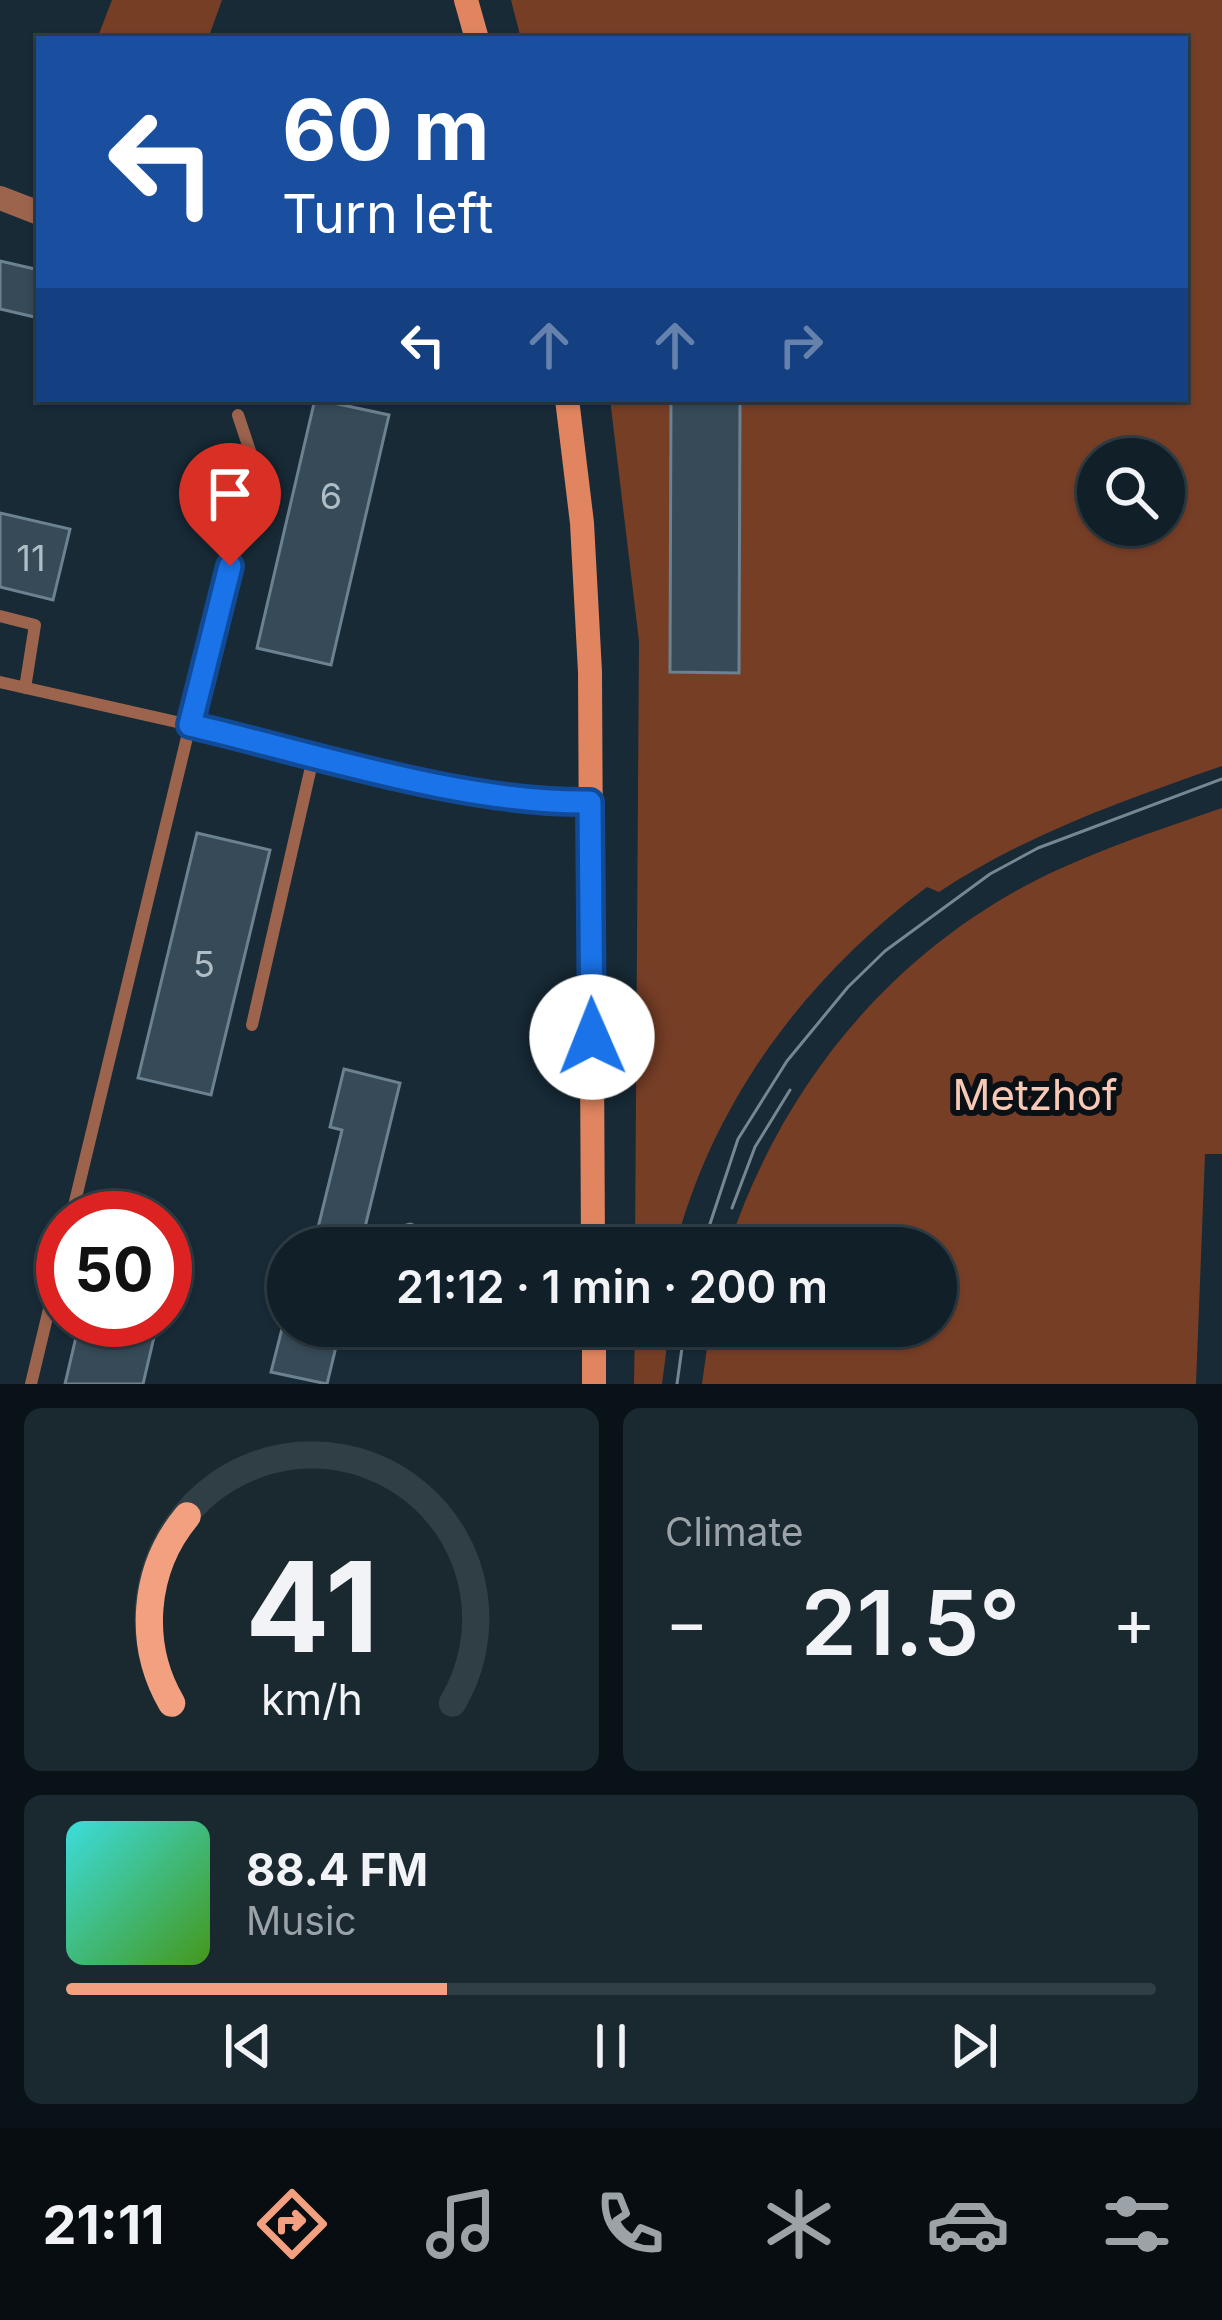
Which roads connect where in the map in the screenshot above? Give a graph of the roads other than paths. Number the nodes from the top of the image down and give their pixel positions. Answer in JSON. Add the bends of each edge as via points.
{"nodes":[{"id":1,"x":466,"y":0,"type":"edge"},
{"id":2,"x":476,"y":36,"type":"edge"},
{"id":3,"x":0,"y":198,"type":"edge"},
{"id":4,"x":36,"y":212,"type":"edge"},
{"id":5,"x":567,"y":402,"type":"edge"},
{"id":6,"x":238,"y":415,"type":"dead end"},
{"id":7,"x":0,"y":616,"type":"edge"},
{"id":8,"x":0,"y":682,"type":"edge"},
{"id":9,"x":26,"y":688,"type":"junction"},
{"id":10,"x":190,"y":725,"type":"junction"},
{"id":11,"x":314,"y":754,"type":"junction"},
{"id":12,"x":590,"y":802,"type":"junction"},
{"id":13,"x":252,"y":1025,"type":"dead end"},
{"id":14,"x":78,"y":1191,"type":"edge"},
{"id":15,"x":593,"y":1227,"type":"edge"},
{"id":16,"x":40,"y":1347,"type":"edge"},
{"id":17,"x":594,"y":1347,"type":"edge"},
{"id":18,"x":31,"y":1384,"type":"edge"},
{"id":19,"x":594,"y":1384,"type":"edge"}],
"edges":[{"from":1,"to":2,"type":"main road"},
{"from":3,"to":4,"type":"street"},
{"from":5,"to":12,"type":"main road","via":[[582,523]]},
{"from":6,"to":10,"type":"lane","via":[[254,463]]},
{"from":7,"to":9,"type":"lane","via":[[35,625]]},
{"from":8,"to":9,"type":"lane"},
{"from":9,"to":10,"type":"lane"},
{"from":10,"to":11,"type":"lane"},
{"from":10,"to":14,"type":"lane"},
{"from":11,"to":12,"type":"lane","via":[[518,799]]},
{"from":11,"to":13,"type":"lane"},
{"from":12,"to":15,"type":"main road"},
{"from":16,"to":18,"type":"lane"},
{"from":17,"to":19,"type":"main road"}]}
